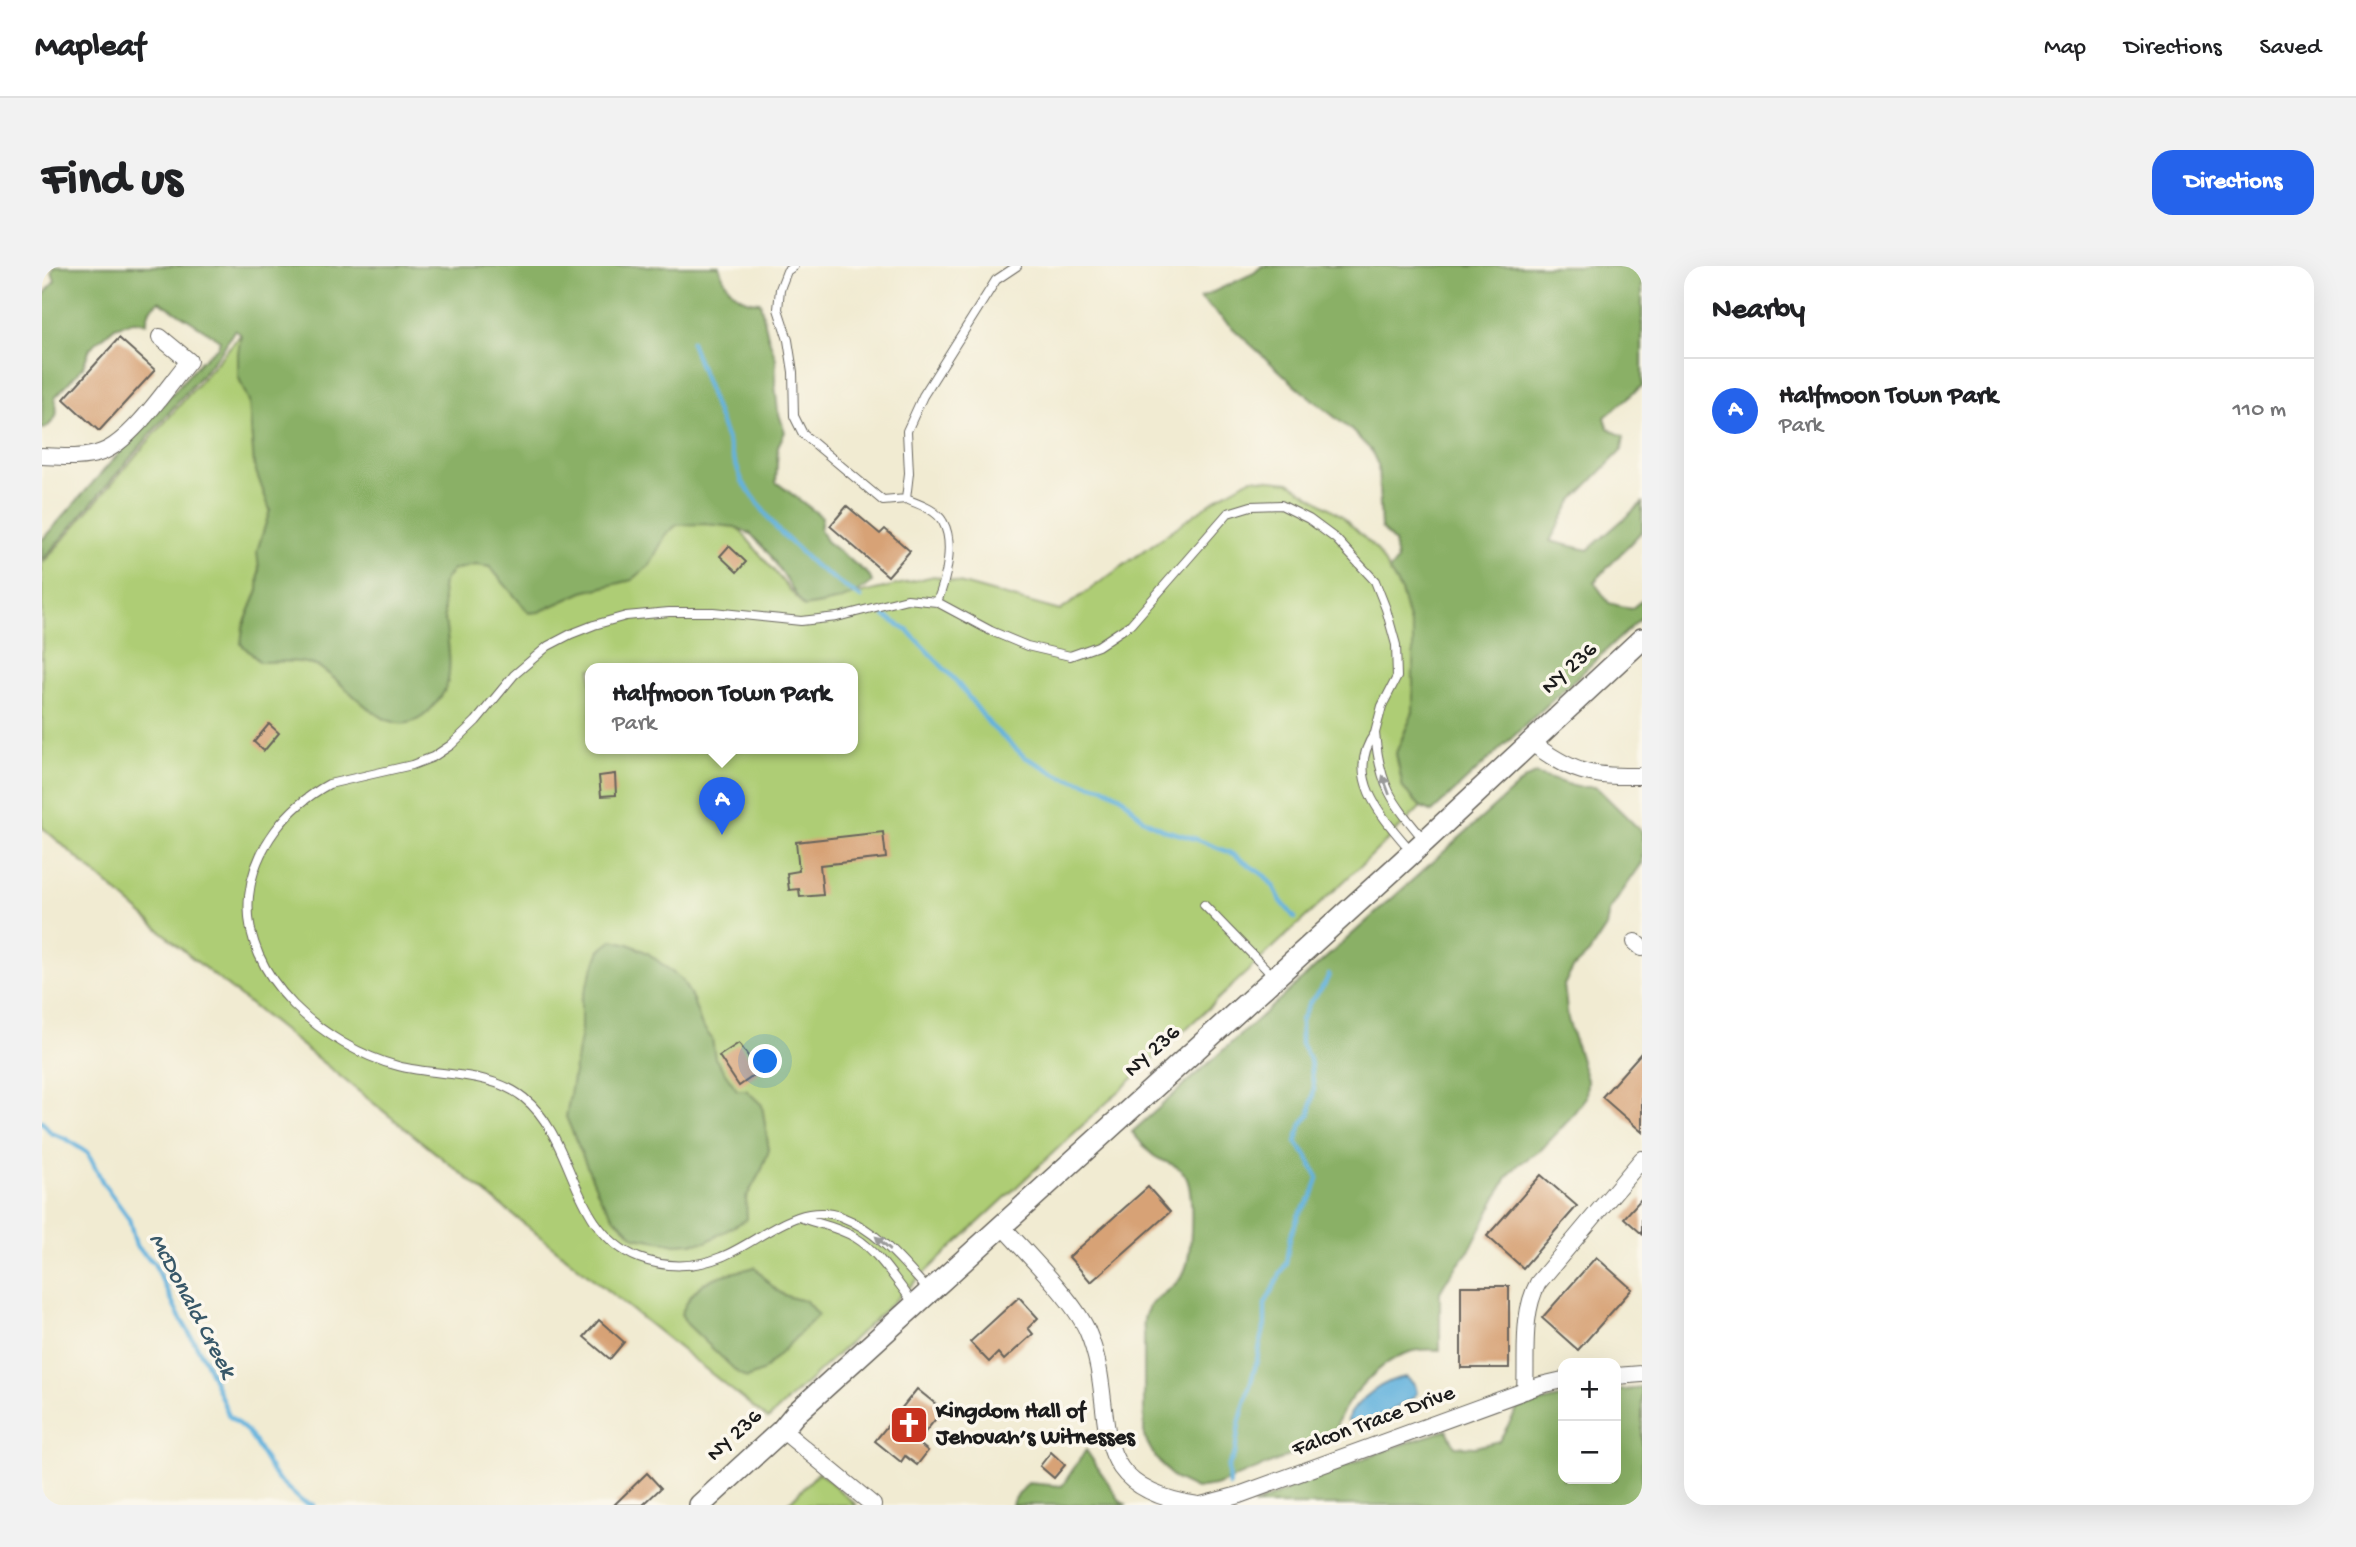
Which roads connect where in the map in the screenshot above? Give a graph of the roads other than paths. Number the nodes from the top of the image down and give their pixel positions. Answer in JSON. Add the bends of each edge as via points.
{"nodes":[{"id":1,"x":794,"y":266,"type":"edge"},
{"id":2,"x":1017,"y":266,"type":"edge"},
{"id":3,"x":160,"y":337,"type":"dead end"},
{"id":4,"x":42,"y":456,"type":"edge"},
{"id":5,"x":906,"y":499,"type":"junction"},
{"id":6,"x":937,"y":602,"type":"junction"},
{"id":7,"x":1642,"y":639,"type":"edge"},
{"id":8,"x":1375,"y":733,"type":"junction"},
{"id":9,"x":1529,"y":741,"type":"junction"},
{"id":10,"x":1642,"y":776,"type":"edge"},
{"id":11,"x":1418,"y":846,"type":"junction"},
{"id":12,"x":1204,"y":905,"type":"dead end"},
{"id":13,"x":1274,"y":977,"type":"junction"},
{"id":14,"x":1642,"y":1159,"type":"edge"},
{"id":15,"x":799,"y":1217,"type":"junction"},
{"id":16,"x":1002,"y":1226,"type":"junction"},
{"id":17,"x":923,"y":1299,"type":"junction"},
{"id":18,"x":1642,"y":1374,"type":"edge"},
{"id":19,"x":1621,"y":1376,"type":"edge"},
{"id":20,"x":1558,"y":1381,"type":"edge"},
{"id":21,"x":1525,"y":1391,"type":"junction"},
{"id":22,"x":782,"y":1430,"type":"junction"},
{"id":23,"x":700,"y":1505,"type":"edge"},
{"id":24,"x":873,"y":1505,"type":"edge"},
{"id":25,"x":1199,"y":1505,"type":"edge"}],
"edges":[{"from":1,"to":5,"type":"lane","via":[[780,289],[778,309],[793,372],[794,416],[803,434],[883,501]]},
{"from":2,"to":5,"type":"lane","via":[[996,280],[923,396],[907,431]]},
{"from":3,"to":4,"type":"street","via":[[188,361],[125,438],[102,453]]},
{"from":5,"to":6,"type":"lane","via":[[928,508],[943,521],[948,541],[944,584]]},
{"from":6,"to":8,"type":"lane","via":[[1027,646],[1070,656],[1098,646],[1131,624],[1228,513],[1280,505],[1336,539],[1375,581],[1396,645],[1397,677]]},
{"from":6,"to":15,"type":"lane","via":[[906,599],[801,621],[669,612],[626,616],[570,634],[533,658],[476,721],[433,757],[318,790],[279,825],[252,877],[249,914],[254,937],[261,959],[289,999],[360,1052],[396,1065],[488,1080],[513,1090],[544,1119],[597,1226],[637,1257],[661,1264],[703,1264]]},
{"from":7,"to":9,"type":"main road","name":"NY 236","number":"NY 236"},
{"from":11,"to":8,"type":"lane","one_way":true,"via":[[1382,777]]},
{"from":8,"to":11,"type":"lane","via":[[1364,753],[1368,789],[1376,810]]},
{"from":9,"to":10,"type":"street","via":[[1576,770]]},
{"from":9,"to":11,"type":"main road","name":"NY 236","number":"NY 236"},
{"from":11,"to":13,"type":"main road","name":"NY 236","number":"NY 236"},
{"from":12,"to":13,"type":"lane"},
{"from":13,"to":16,"type":"main road","name":"NY 236","number":"NY 236"},
{"from":14,"to":21,"type":"street","via":[[1533,1292]]},
{"from":15,"to":17,"type":"lane","via":[[857,1238]]},
{"from":17,"to":15,"type":"lane","one_way":true,"via":[[886,1245],[862,1227],[841,1216]]},
{"from":16,"to":17,"type":"main road","name":"NY 236","number":"NY 236"},
{"from":16,"to":25,"type":"street","name":"Falcon Trace Drive","via":[[1087,1330],[1096,1359],[1107,1440],[1117,1462],[1146,1490],[1170,1501]]},
{"from":17,"to":22,"type":"main road","name":"NY 236","number":"NY 236"},
{"from":18,"to":19,"type":"street"},
{"from":20,"to":21,"type":"street","name":"Falcon Trace Drive"},
{"from":21,"to":25,"type":"street","name":"Falcon Trace Drive","via":[[1239,1495]]},
{"from":22,"to":23,"type":"main road","name":"NY 236","number":"NY 236"},
{"from":22,"to":24,"type":"street"}]}
